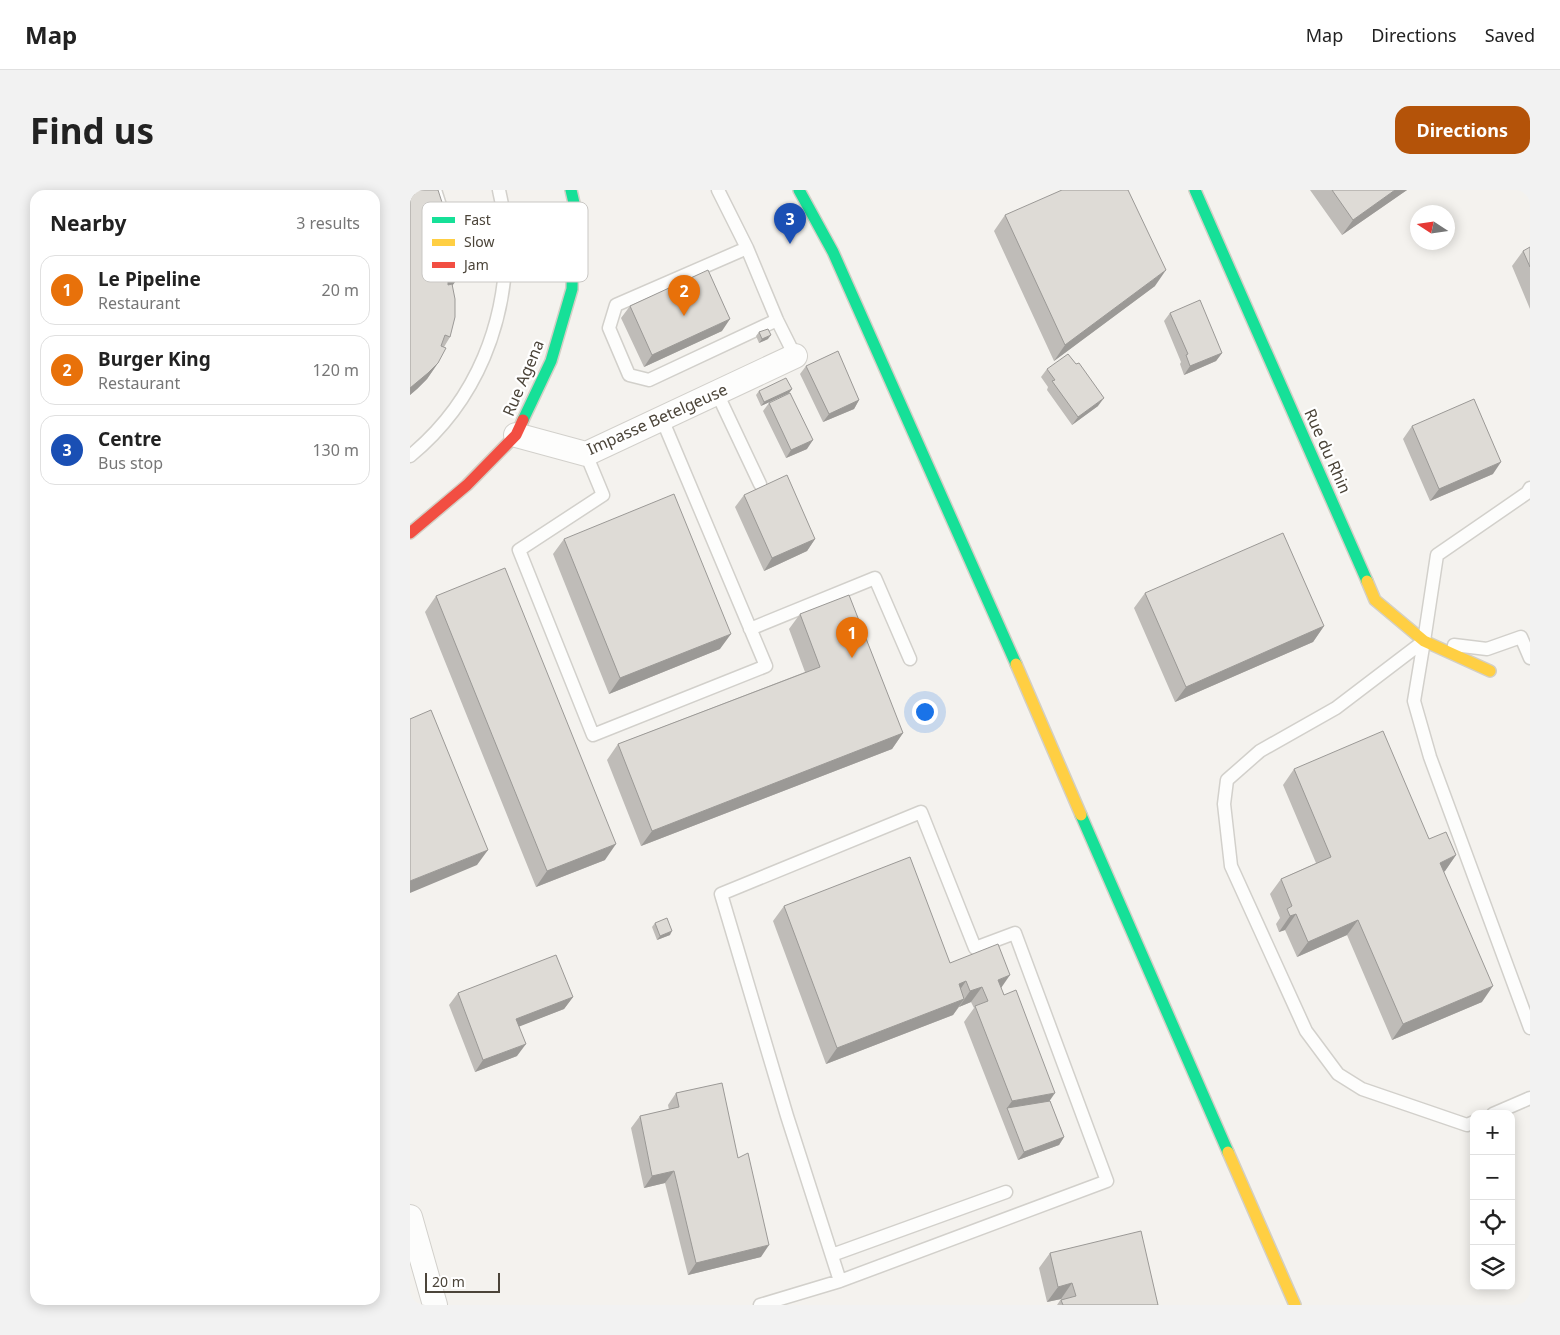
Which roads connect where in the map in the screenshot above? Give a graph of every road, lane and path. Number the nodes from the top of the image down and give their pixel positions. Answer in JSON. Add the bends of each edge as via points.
{"nodes":[{"id":1,"x":435,"y":190,"type":"edge"},
{"id":2,"x":718,"y":190,"type":"edge"},
{"id":3,"x":799,"y":190,"type":"edge"},
{"id":4,"x":1195,"y":190,"type":"edge"},
{"id":5,"x":818,"y":199,"type":"dead end"},
{"id":6,"x":439,"y":202,"type":"edge"},
{"id":7,"x":747,"y":248,"type":"junction"},
{"id":8,"x":833,"y":252,"type":"junction"},
{"id":9,"x":503,"y":282,"type":"edge"},
{"id":10,"x":572,"y":282,"type":"edge"},
{"id":11,"x":777,"y":320,"type":"junction"},
{"id":12,"x":795,"y":356,"type":"joint"},
{"id":13,"x":717,"y":393,"type":"junction"},
{"id":14,"x":662,"y":419,"type":"junction"},
{"id":15,"x":516,"y":435,"type":"junction"},
{"id":16,"x":412,"y":449,"type":"edge"},
{"id":17,"x":586,"y":454,"type":"junction"},
{"id":18,"x":760,"y":484,"type":"dead end"},
{"id":19,"x":1530,"y":488,"type":"edge"},
{"id":20,"x":410,"y":534,"type":"edge"},
{"id":21,"x":750,"y":629,"type":"junction"},
{"id":22,"x":1424,"y":641,"type":"junction"},
{"id":23,"x":1530,"y":658,"type":"edge"},
{"id":24,"x":910,"y":659,"type":"dead end"},
{"id":25,"x":1490,"y":671,"type":"dead end"},
{"id":26,"x":1530,"y":1028,"type":"edge"},
{"id":27,"x":1530,"y":1098,"type":"edge"},
{"id":28,"x":1502,"y":1110,"type":"edge"},
{"id":29,"x":1470,"y":1124,"type":"edge"},
{"id":30,"x":1006,"y":1192,"type":"dead end"},
{"id":31,"x":410,"y":1217,"type":"edge"},
{"id":32,"x":832,"y":1255,"type":"junction"},
{"id":33,"x":840,"y":1281,"type":"junction"},
{"id":34,"x":435,"y":1305,"type":"edge"},
{"id":35,"x":760,"y":1305,"type":"edge"},
{"id":36,"x":1295,"y":1305,"type":"edge"}],
"edges":[{"from":1,"to":6,"type":"lane"},
{"from":2,"to":7,"type":"lane"},
{"from":3,"to":8,"type":"main road"},
{"from":4,"to":22,"type":"main road","name":"Rue du Rhin","via":[[1375,600]]},
{"from":5,"to":8,"type":"main road"},
{"from":7,"to":11,"type":"lane"},
{"from":7,"to":11,"type":"lane","via":[[616,305],[609,328],[629,375],[649,380]]},
{"from":8,"to":36,"type":"main road"},
{"from":9,"to":16,"type":"lane","via":[[492,336],[478,371],[458,406],[426,443]]},
{"from":10,"to":15,"type":"main road","name":"Rue Agena","via":[[551,361]]},
{"from":11,"to":12,"type":"lane"},
{"from":12,"to":13,"type":"street","name":"Impasse Betelgeuse"},
{"from":13,"to":14,"type":"street","name":"Impasse Betelgeuse"},
{"from":13,"to":18,"type":"lane"},
{"from":14,"to":17,"type":"street","name":"Impasse Betelgeuse"},
{"from":14,"to":21,"type":"lane"},
{"from":15,"to":17,"type":"street","name":"Impasse Betelgeuse"},
{"from":15,"to":20,"type":"main road","name":"Rue Agena","via":[[467,485]]},
{"from":17,"to":21,"type":"lane","via":[[603,495],[519,550],[593,735],[766,666]]},
{"from":19,"to":22,"type":"lane","via":[[1437,555]]},
{"from":21,"to":24,"type":"lane","via":[[875,578]]},
{"from":22,"to":23,"type":"lane","via":[[1487,649],[1521,637]]},
{"from":22,"to":25,"type":"main road","name":"Rue du Rhin"},
{"from":22,"to":26,"type":"lane","via":[[1414,701],[1430,757]]},
{"from":22,"to":29,"type":"lane","via":[[1336,708],[1260,751],[1227,780],[1224,804],[1231,866],[1306,1031],[1338,1074],[1362,1089]]},
{"from":27,"to":28,"type":"lane"},
{"from":30,"to":32,"type":"lane"},
{"from":31,"to":34,"type":"street"},
{"from":32,"to":33,"type":"lane"},
{"from":32,"to":33,"type":"lane","via":[[721,894],[921,812],[974,948],[1016,933],[1107,1181]]},
{"from":33,"to":35,"type":"lane"}]}
